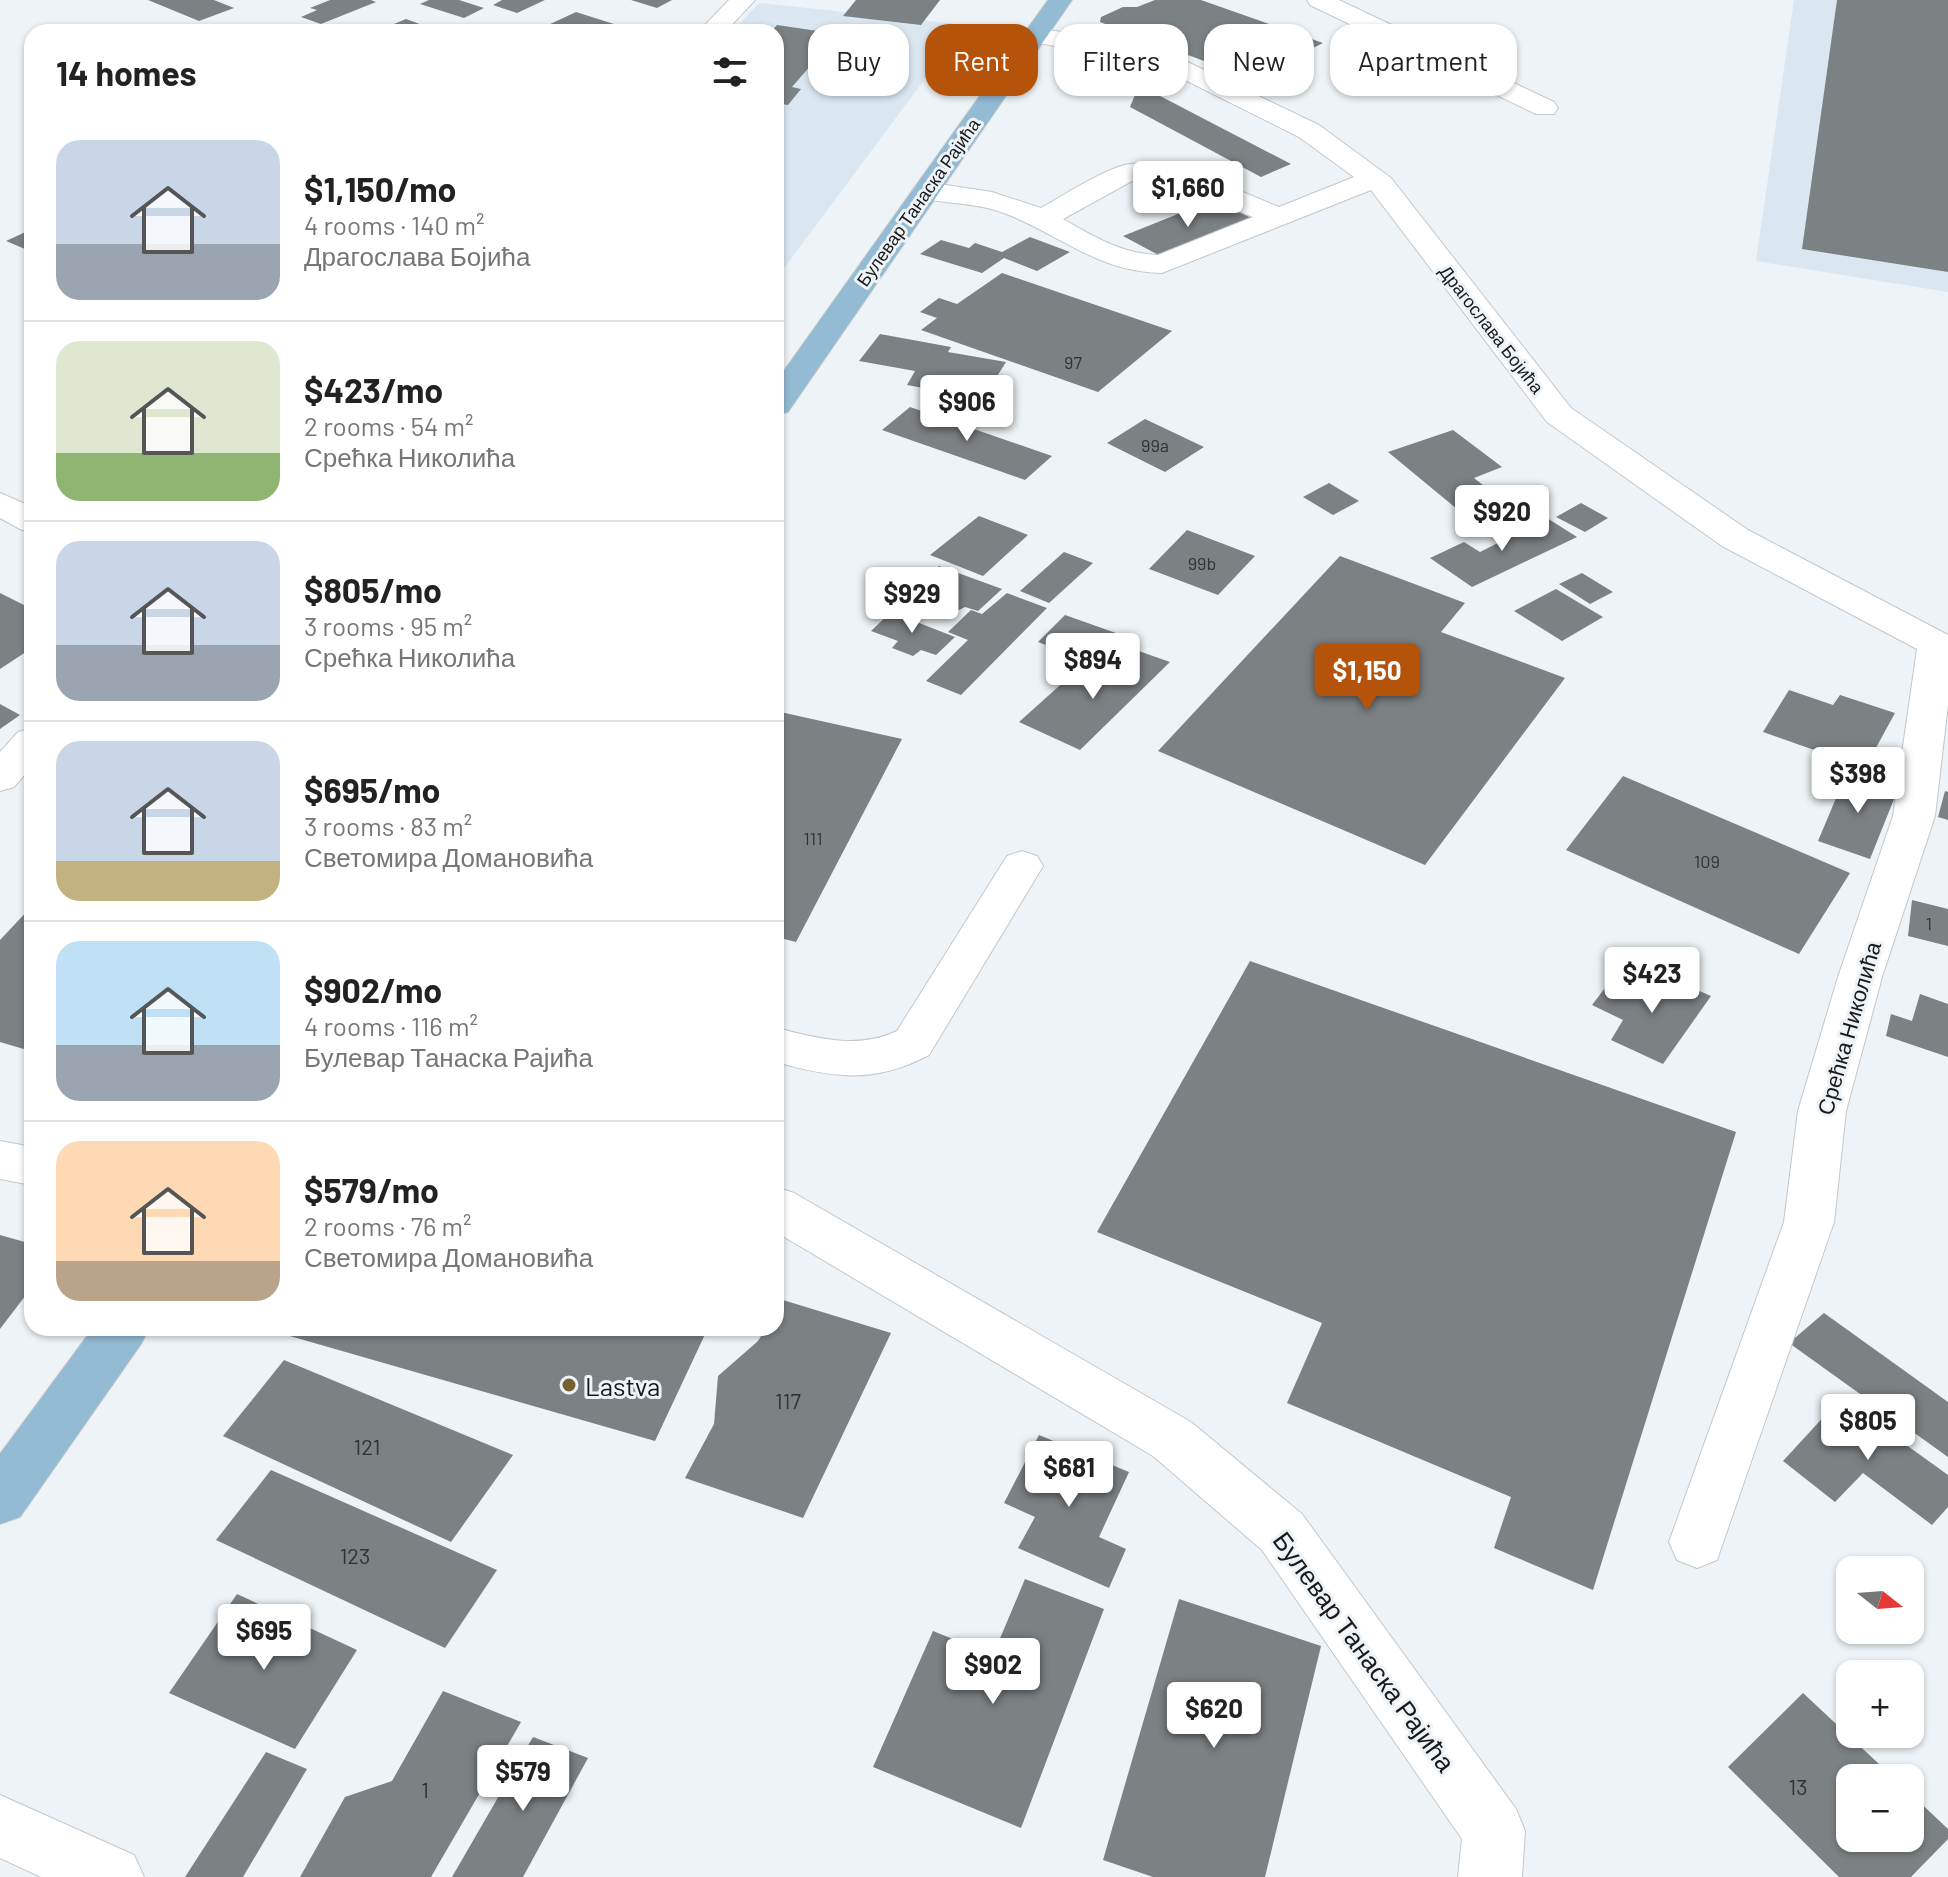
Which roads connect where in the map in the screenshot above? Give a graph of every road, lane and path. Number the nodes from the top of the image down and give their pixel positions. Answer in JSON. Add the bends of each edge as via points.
{"nodes":[{"id":1,"x":743,"y":0,"type":"edge"},
{"id":2,"x":1060,"y":0,"type":"edge"},
{"id":3,"x":1319,"y":0,"type":"edge"},
{"id":4,"x":719,"y":24,"type":"edge"},
{"id":5,"x":1038,"y":32,"type":"edge"},
{"id":6,"x":1038,"y":36,"type":"edge"},
{"id":7,"x":993,"y":96,"type":"edge"},
{"id":8,"x":1545,"y":108,"type":"dead end"},
{"id":9,"x":1375,"y":179,"type":"junction"},
{"id":10,"x":926,"y":191,"type":"junction"},
{"id":11,"x":1280,"y":218,"type":"junction"},
{"id":12,"x":1041,"y":219,"type":"junction"},
{"id":13,"x":784,"y":394,"type":"edge"},
{"id":14,"x":0,"y":503,"type":"edge"},
{"id":15,"x":24,"y":517,"type":"edge"},
{"id":16,"x":1942,"y":648,"type":"edge"},
{"id":17,"x":24,"y":750,"type":"edge"},
{"id":18,"x":0,"y":777,"type":"edge"},
{"id":19,"x":1022,"y":866,"type":"dead end"},
{"id":20,"x":784,"y":1047,"type":"edge"},
{"id":21,"x":0,"y":1160,"type":"edge"},
{"id":22,"x":24,"y":1164,"type":"edge"},
{"id":23,"x":784,"y":1212,"type":"edge"},
{"id":24,"x":117,"y":1336,"type":"edge"},
{"id":25,"x":0,"y":1499,"type":"edge"},
{"id":26,"x":1697,"y":1542,"type":"dead end"},
{"id":27,"x":0,"y":1826,"type":"edge"},
{"id":28,"x":112,"y":1877,"type":"edge"},
{"id":29,"x":1490,"y":1877,"type":"edge"}],
"edges":[{"from":1,"to":4,"type":"street"},
{"from":2,"to":5,"type":"main road","name":"Булевар Танаска Рајића"},
{"from":3,"to":8,"type":"street"},
{"from":6,"to":9,"type":"street","name":"Драгослава Бојића","via":[[1166,61],[1309,131]]},
{"from":7,"to":10,"type":"main road","name":"Булевар Танаска Рајића"},
{"from":9,"to":11,"type":"street"},
{"from":9,"to":16,"type":"street","name":"Драгослава Бојића","via":[[1559,415],[1735,538]]},
{"from":10,"to":12,"type":"street","via":[[1011,205]]},
{"from":10,"to":13,"type":"main road","name":"Булевар Танаска Рајића"},
{"from":11,"to":12,"type":"street","via":[[1162,264],[1146,265],[1119,260]]},
{"from":11,"to":12,"type":"street","via":[[1165,175],[1138,172]]},
{"from":14,"to":15,"type":"street"},
{"from":16,"to":26,"type":"street","name":"Срећка Николића","via":[[1914,816],[1822,1111],[1809,1222]]},
{"from":17,"to":18,"type":"street"},
{"from":19,"to":20,"type":"street","via":[[913,1043],[892,1055],[867,1059],[827,1059]]},
{"from":21,"to":22,"type":"street"},
{"from":23,"to":29,"type":"street","name":"Булевар Танаска Рајића","via":[[1172,1439],[1282,1532],[1494,1831]]},
{"from":24,"to":25,"type":"main road"},
{"from":27,"to":28,"type":"street"}]}
